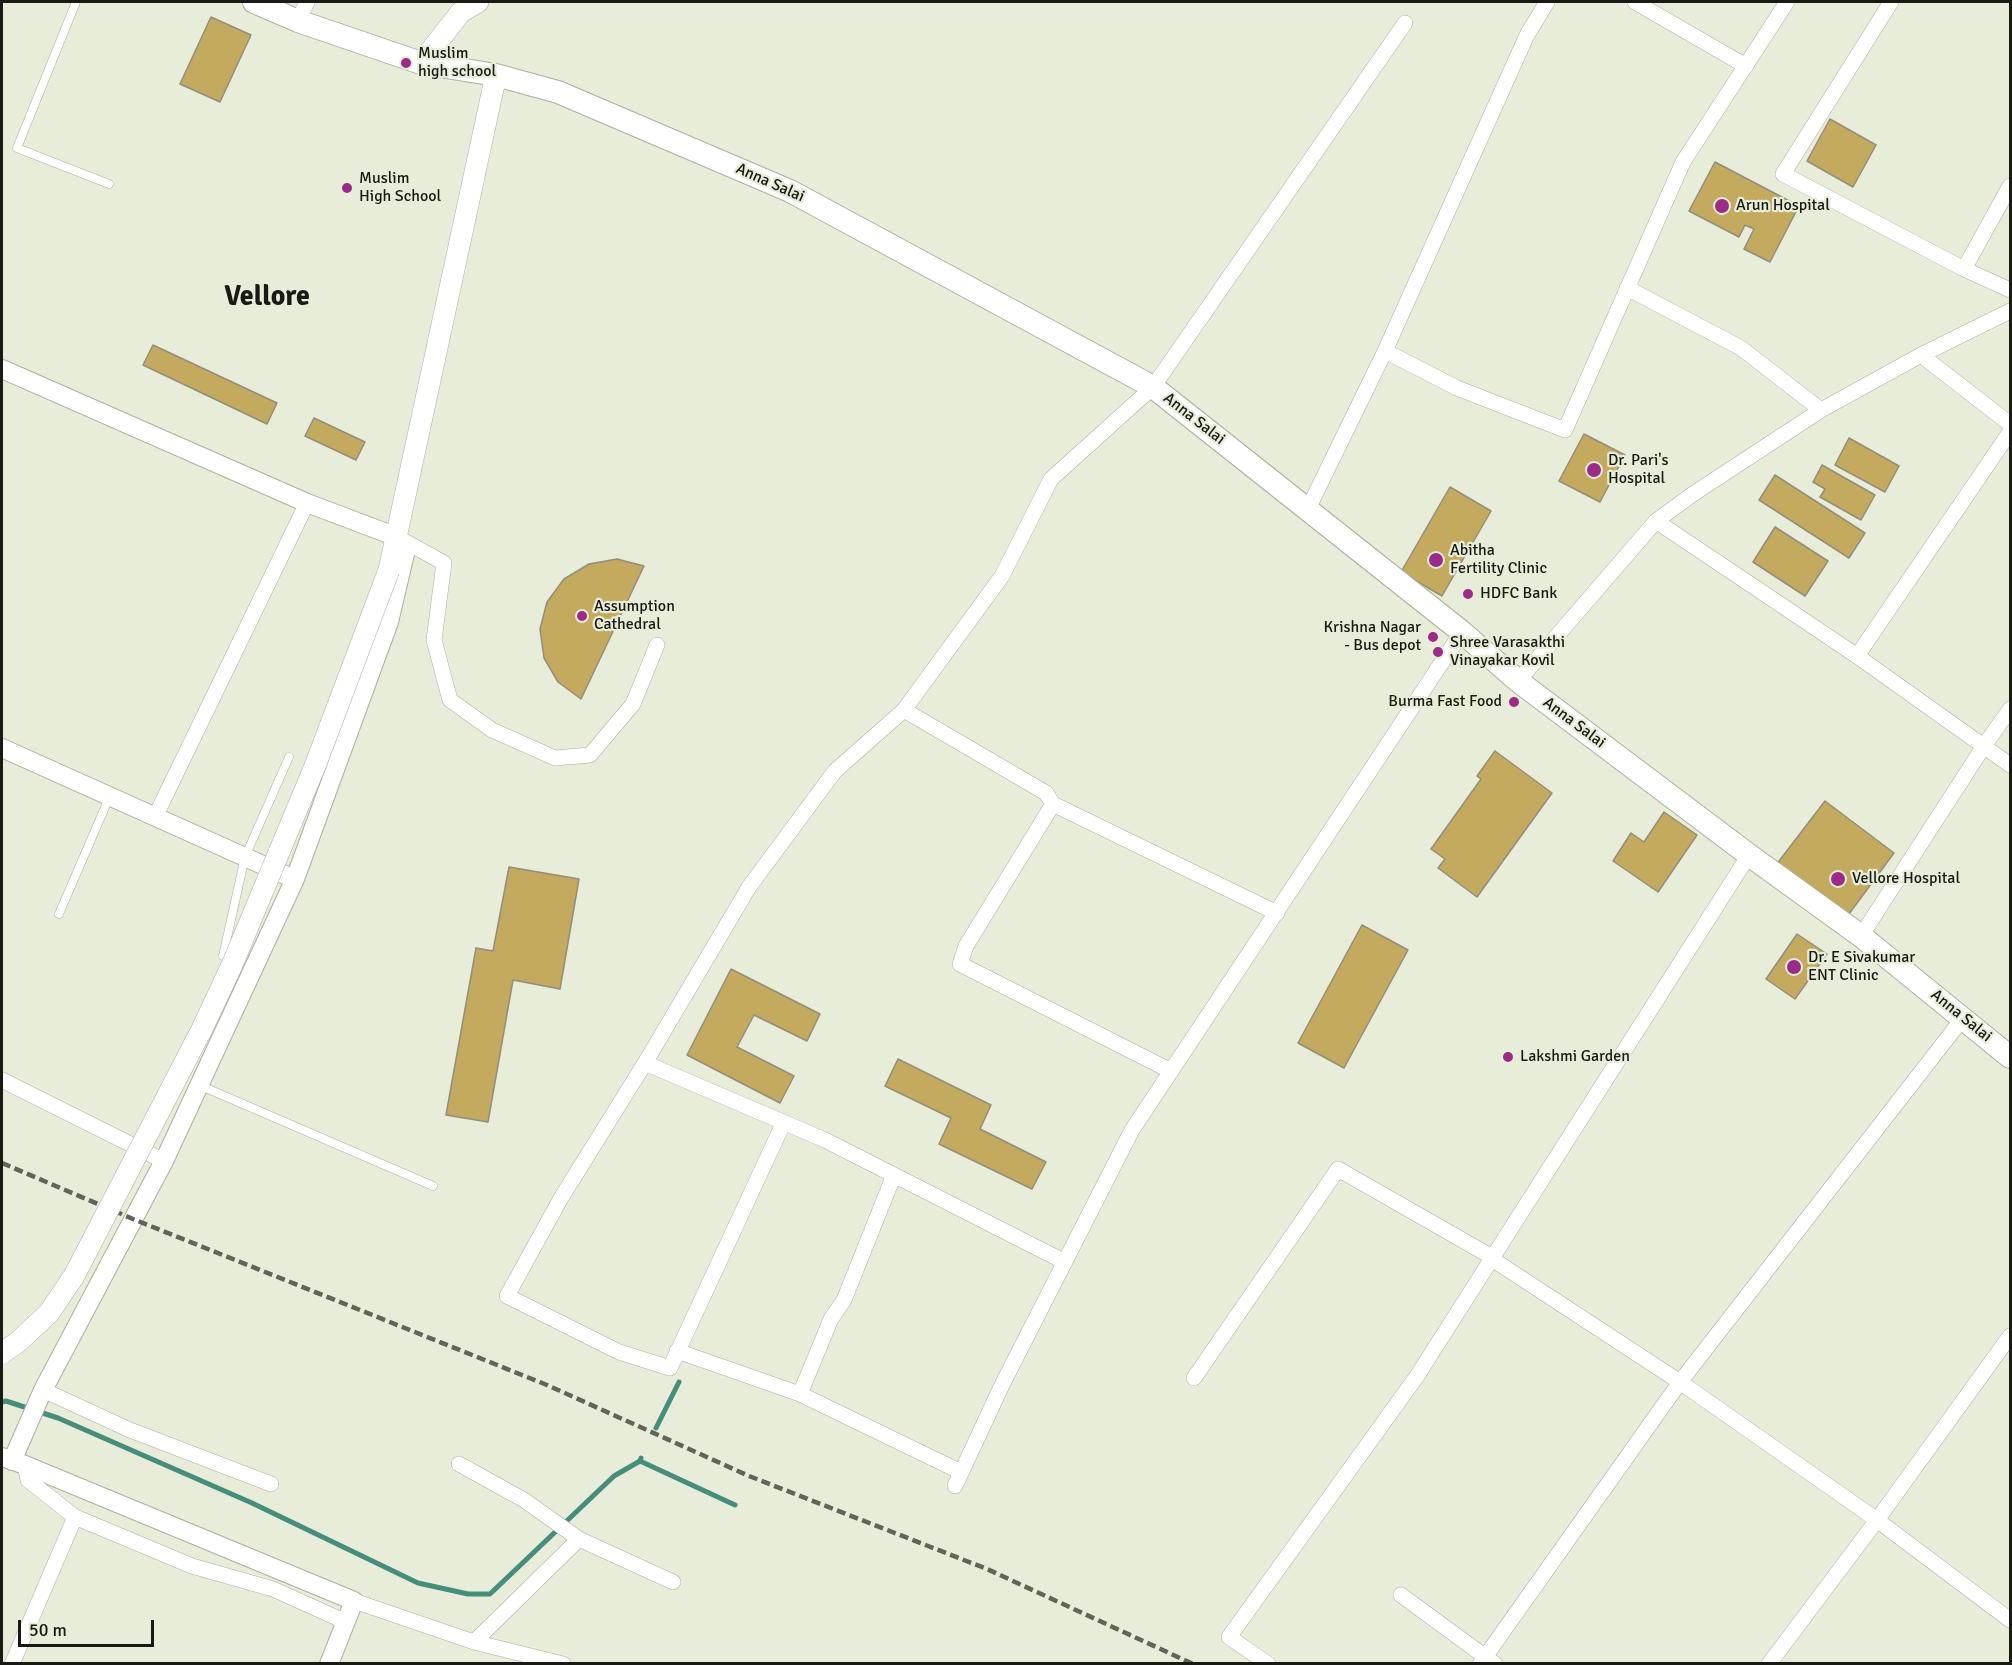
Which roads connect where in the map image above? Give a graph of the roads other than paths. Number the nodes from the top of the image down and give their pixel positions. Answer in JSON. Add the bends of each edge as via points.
{"nodes":[{"id":1,"x":76,"y":2,"type":"edge"},
{"id":2,"x":254,"y":2,"type":"edge"},
{"id":3,"x":478,"y":2,"type":"edge"},
{"id":4,"x":1547,"y":2,"type":"edge"},
{"id":5,"x":1635,"y":2,"type":"edge"},
{"id":6,"x":1787,"y":2,"type":"edge"},
{"id":7,"x":1891,"y":2,"type":"edge"},
{"id":8,"x":302,"y":11,"type":"edge"},
{"id":9,"x":1405,"y":23,"type":"dead end"},
{"id":10,"x":421,"y":63,"type":"junction"},
{"id":11,"x":1746,"y":66,"type":"junction"},
{"id":12,"x":496,"y":75,"type":"junction"},
{"id":13,"x":109,"y":184,"type":"dead end"},
{"id":14,"x":2010,"y":186,"type":"edge"},
{"id":15,"x":1964,"y":269,"type":"junction"},
{"id":16,"x":1627,"y":288,"type":"junction"},
{"id":17,"x":2010,"y":291,"type":"edge"},
{"id":18,"x":2010,"y":311,"type":"edge"},
{"id":19,"x":1385,"y":351,"type":"junction"},
{"id":20,"x":1921,"y":355,"type":"junction"},
{"id":21,"x":3,"y":375,"type":"edge"},
{"id":22,"x":1154,"y":387,"type":"junction"},
{"id":23,"x":1821,"y":410,"type":"junction"},
{"id":24,"x":2010,"y":424,"type":"edge"},
{"id":25,"x":2010,"y":432,"type":"edge"},
{"id":26,"x":307,"y":503,"type":"junction"},
{"id":27,"x":1308,"y":509,"type":"junction"},
{"id":28,"x":1656,"y":521,"type":"junction"},
{"id":29,"x":397,"y":537,"type":"junction"},
{"id":30,"x":1462,"y":632,"type":"junction"},
{"id":31,"x":657,"y":645,"type":"dead end"},
{"id":32,"x":1857,"y":656,"type":"junction"},
{"id":33,"x":1518,"y":681,"type":"junction"},
{"id":34,"x":2010,"y":709,"type":"edge"},
{"id":35,"x":904,"y":710,"type":"junction"},
{"id":36,"x":1984,"y":746,"type":"junction"},
{"id":37,"x":2,"y":748,"type":"edge"},
{"id":38,"x":289,"y":757,"type":"dead end"},
{"id":39,"x":2010,"y":765,"type":"edge"},
{"id":40,"x":110,"y":796,"type":"junction"},
{"id":41,"x":1053,"y":804,"type":"junction"},
{"id":42,"x":155,"y":817,"type":"junction"},
{"id":43,"x":1749,"y":855,"type":"junction"},
{"id":44,"x":245,"y":857,"type":"junction"},
{"id":45,"x":295,"y":879,"type":"junction"},
{"id":46,"x":1276,"y":912,"type":"junction"},
{"id":47,"x":59,"y":914,"type":"dead end"},
{"id":48,"x":1861,"y":936,"type":"junction"},
{"id":49,"x":223,"y":957,"type":"dead end"},
{"id":50,"x":1964,"y":1018,"type":"junction"},
{"id":51,"x":2010,"y":1057,"type":"edge"},
{"id":52,"x":645,"y":1063,"type":"junction"},
{"id":53,"x":1171,"y":1071,"type":"junction"},
{"id":54,"x":2,"y":1080,"type":"edge"},
{"id":55,"x":199,"y":1085,"type":"junction"},
{"id":56,"x":783,"y":1124,"type":"junction"},
{"id":57,"x":164,"y":1161,"type":"junction"},
{"id":58,"x":894,"y":1175,"type":"junction"},
{"id":59,"x":433,"y":1186,"type":"dead end"},
{"id":60,"x":1492,"y":1258,"type":"junction"},
{"id":61,"x":1065,"y":1262,"type":"junction"},
{"id":62,"x":2010,"y":1336,"type":"edge"},
{"id":63,"x":677,"y":1351,"type":"junction"},
{"id":64,"x":2,"y":1353,"type":"edge"},
{"id":65,"x":1194,"y":1378,"type":"dead end"},
{"id":66,"x":1680,"y":1382,"type":"junction"},
{"id":67,"x":43,"y":1390,"type":"junction"},
{"id":68,"x":800,"y":1394,"type":"junction"},
{"id":69,"x":13,"y":1461,"type":"edge"},
{"id":70,"x":459,"y":1464,"type":"dead end"},
{"id":71,"x":272,"y":1484,"type":"dead end"},
{"id":72,"x":75,"y":1517,"type":"junction"},
{"id":73,"x":1877,"y":1520,"type":"junction"},
{"id":74,"x":579,"y":1539,"type":"junction"},
{"id":75,"x":673,"y":1582,"type":"dead end"},
{"id":76,"x":1401,"y":1595,"type":"dead end"},
{"id":77,"x":354,"y":1601,"type":"junction"},
{"id":78,"x":2010,"y":1620,"type":"edge"},
{"id":79,"x":346,"y":1622,"type":"junction"},
{"id":80,"x":474,"y":1642,"type":"junction"},
{"id":81,"x":1487,"y":1661,"type":"edge"},
{"id":82,"x":12,"y":1664,"type":"edge"},
{"id":83,"x":329,"y":1664,"type":"edge"},
{"id":84,"x":562,"y":1664,"type":"edge"},
{"id":85,"x":1268,"y":1664,"type":"edge"},
{"id":86,"x":1769,"y":1664,"type":"edge"}],
"edges":[{"from":1,"to":13,"type":"lane","via":[[17,148]]},
{"from":2,"to":8,"type":"main road","name":"Anna Salai"},
{"from":3,"to":10,"type":"main road","via":[[461,12]]},
{"from":4,"to":19,"type":"street","via":[[1527,35]]},
{"from":5,"to":11,"type":"street"},
{"from":6,"to":11,"type":"street"},
{"from":7,"to":15,"type":"street","via":[[1783,174]]},
{"from":8,"to":10,"type":"main road","name":"Anna Salai"},
{"from":9,"to":22,"type":"street"},
{"from":10,"to":12,"type":"main road","name":"Anna Salai"},
{"from":11,"to":16,"type":"street","via":[[1683,162]]},
{"from":12,"to":22,"type":"main road","name":"Anna Salai","via":[[558,92],[790,190]]},
{"from":12,"to":29,"type":"main road"},
{"from":14,"to":15,"type":"street"},
{"from":15,"to":17,"type":"street"},
{"from":16,"to":19,"type":"street","via":[[1565,430],[1457,388]]},
{"from":16,"to":23,"type":"street","via":[[1741,348]]},
{"from":18,"to":20,"type":"street"},
{"from":19,"to":27,"type":"street"},
{"from":20,"to":23,"type":"street"},
{"from":20,"to":24,"type":"street"},
{"from":21,"to":26,"type":"street"},
{"from":22,"to":27,"type":"main road","name":"Anna Salai"},
{"from":22,"to":35,"type":"street","via":[[1051,479],[1002,576]]},
{"from":23,"to":28,"type":"street"},
{"from":25,"to":32,"type":"street"},
{"from":26,"to":29,"type":"street"},
{"from":26,"to":42,"type":"street"},
{"from":27,"to":30,"type":"main road","name":"Anna Salai"},
{"from":28,"to":32,"type":"street"},
{"from":28,"to":33,"type":"street"},
{"from":29,"to":31,"type":"street","via":[[444,563],[434,640],[450,700],[492,730],[555,758],[590,755],[633,704]]},
{"from":29,"to":45,"type":"street","via":[[405,554],[389,622]]},
{"from":29,"to":64,"type":"main road","bridge":true,"via":[[389,570],[315,766],[202,1029],[74,1276],[49,1313]]},
{"from":30,"to":33,"type":"main road","name":"Anna Salai"},
{"from":30,"to":46,"type":"street"},
{"from":32,"to":36,"type":"street"},
{"from":33,"to":43,"type":"main road","name":"Anna Salai"},
{"from":34,"to":36,"type":"street"},
{"from":35,"to":41,"type":"street","via":[[1046,793]]},
{"from":35,"to":52,"type":"street","via":[[835,771],[749,887]]},
{"from":36,"to":39,"type":"street"},
{"from":36,"to":48,"type":"street"},
{"from":37,"to":40,"type":"street"},
{"from":38,"to":44,"type":"lane"},
{"from":40,"to":42,"type":"street"},
{"from":40,"to":47,"type":"lane"},
{"from":41,"to":46,"type":"street"},
{"from":41,"to":53,"type":"street","via":[[966,946],[960,964]]},
{"from":42,"to":44,"type":"street"},
{"from":43,"to":48,"type":"main road","name":"Anna Salai"},
{"from":43,"to":60,"type":"street"},
{"from":44,"to":45,"type":"street"},
{"from":44,"to":49,"type":"lane"},
{"from":45,"to":55,"type":"street"},
{"from":46,"to":53,"type":"street"},
{"from":48,"to":50,"type":"main road","name":"Anna Salai"},
{"from":50,"to":51,"type":"main road","name":"Anna Salai"},
{"from":50,"to":66,"type":"street"},
{"from":52,"to":56,"type":"street"},
{"from":52,"to":63,"type":"street","via":[[561,1198],[507,1296],[619,1352],[670,1368]]},
{"from":53,"to":61,"type":"street","via":[[1132,1130]]},
{"from":54,"to":57,"type":"street"},
{"from":55,"to":57,"type":"street"},
{"from":55,"to":59,"type":"lane"},
{"from":56,"to":58,"type":"street"},
{"from":56,"to":63,"type":"street"},
{"from":57,"to":67,"type":"street"},
{"from":58,"to":61,"type":"street"},
{"from":58,"to":68,"type":"street","via":[[844,1300],[831,1319]]},
{"from":60,"to":65,"type":"street","via":[[1338,1169]]},
{"from":60,"to":66,"type":"street"},
{"from":60,"to":85,"type":"street","via":[[1417,1376],[1229,1637]]},
{"from":61,"to":68,"type":"street","via":[[958,1479]]},
{"from":62,"to":73,"type":"street"},
{"from":63,"to":68,"type":"street"},
{"from":66,"to":73,"type":"street"},
{"from":66,"to":81,"type":"street"},
{"from":67,"to":69,"type":"street"},
{"from":67,"to":71,"type":"street","via":[[130,1430]]},
{"from":69,"to":72,"type":"street","via":[[28,1480]]},
{"from":69,"to":77,"type":"street"},
{"from":70,"to":74,"type":"street","via":[[524,1500]]},
{"from":72,"to":79,"type":"street","via":[[192,1566],[273,1589]]},
{"from":72,"to":82,"type":"street"},
{"from":73,"to":78,"type":"street"},
{"from":73,"to":86,"type":"street"},
{"from":74,"to":75,"type":"street"},
{"from":74,"to":80,"type":"street"},
{"from":76,"to":81,"type":"street"},
{"from":77,"to":79,"type":"street"},
{"from":77,"to":80,"type":"street"},
{"from":79,"to":83,"type":"street"},
{"from":80,"to":84,"type":"street"}]}
